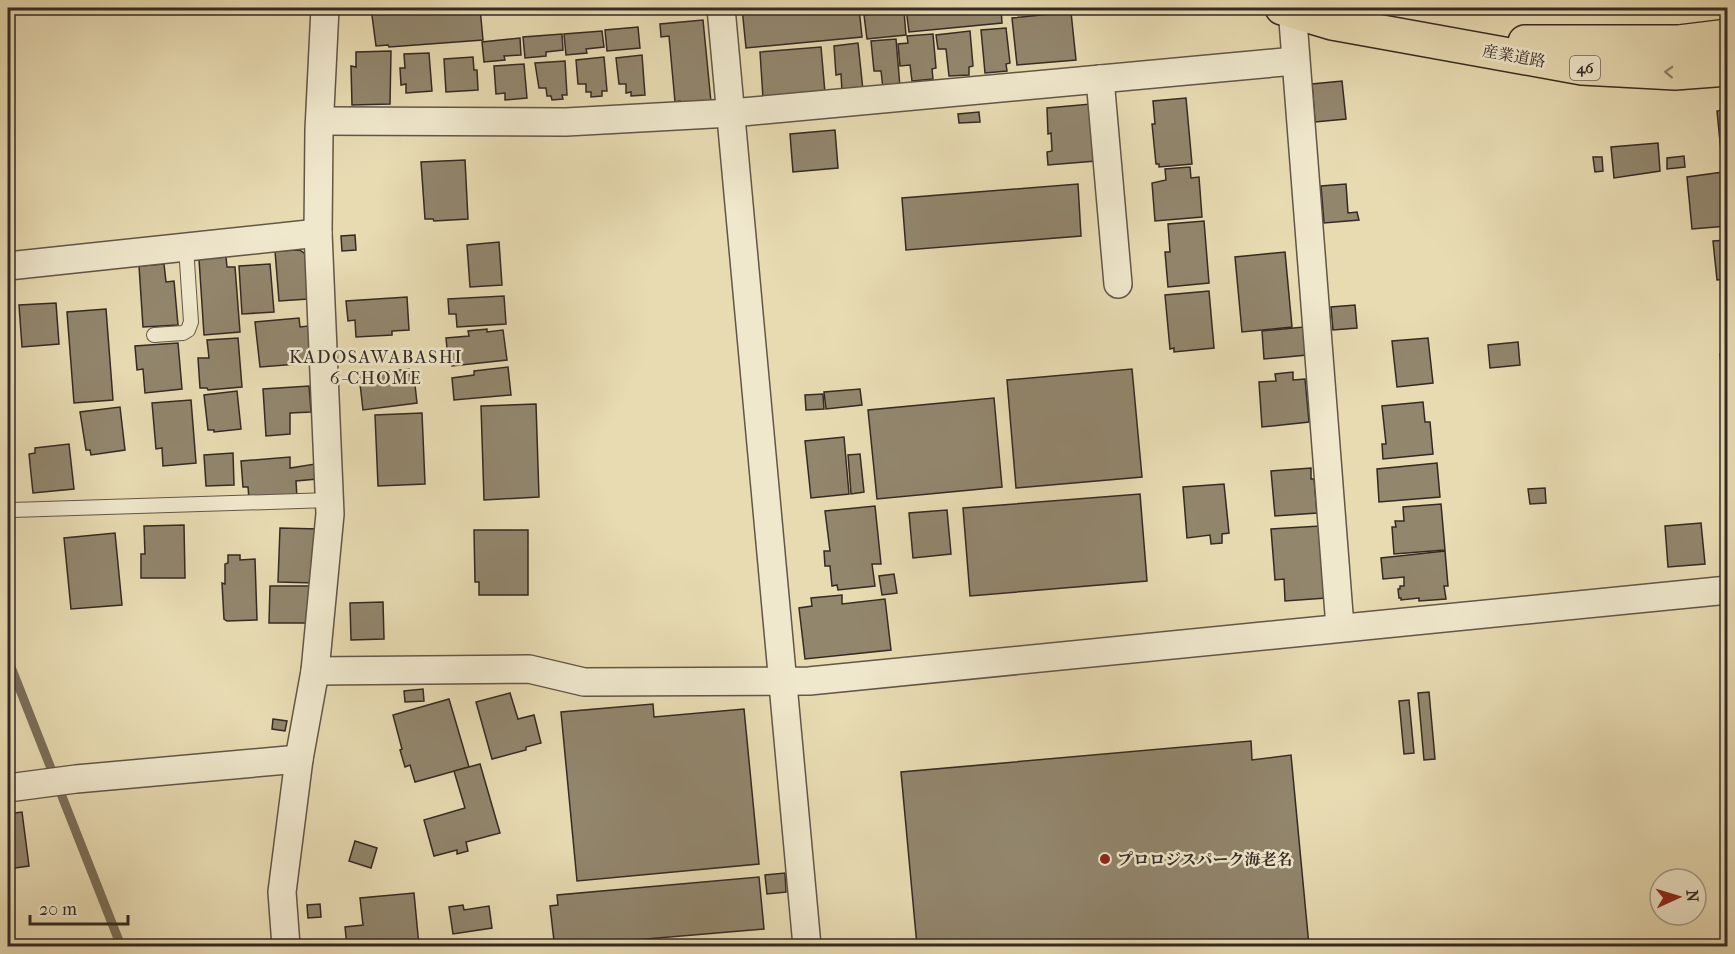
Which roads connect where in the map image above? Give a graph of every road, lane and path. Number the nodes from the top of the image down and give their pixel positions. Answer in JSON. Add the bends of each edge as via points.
{"nodes":[{"id":1,"x":325,"y":8,"type":"edge"},
{"id":2,"x":721,"y":8,"type":"edge"},
{"id":3,"x":1289,"y":8,"type":"edge"},
{"id":4,"x":1728,"y":36,"type":"edge"},
{"id":5,"x":1445,"y":43,"type":"junction"},
{"id":6,"x":1295,"y":61,"type":"junction"},
{"id":7,"x":1728,"y":69,"type":"edge"},
{"id":8,"x":1100,"y":79,"type":"junction"},
{"id":9,"x":731,"y":113,"type":"junction"},
{"id":10,"x":320,"y":121,"type":"junction"},
{"id":11,"x":318,"y":233,"type":"junction"},
{"id":12,"x":186,"y":247,"type":"junction"},
{"id":13,"x":8,"y":266,"type":"edge"},
{"id":14,"x":1118,"y":284,"type":"dead end"},
{"id":15,"x":154,"y":335,"type":"dead end"},
{"id":16,"x":330,"y":500,"type":"junction"},
{"id":17,"x":12,"y":510,"type":"dead end"},
{"id":18,"x":1728,"y":590,"type":"edge"},
{"id":19,"x":1340,"y":627,"type":"junction"},
{"id":20,"x":315,"y":671,"type":"junction"},
{"id":21,"x":782,"y":683,"type":"junction"},
{"id":22,"x":299,"y":759,"type":"junction"},
{"id":23,"x":8,"y":788,"type":"edge"},
{"id":24,"x":286,"y":946,"type":"edge"},
{"id":25,"x":807,"y":946,"type":"edge"}],
"edges":[{"from":1,"to":10,"type":"street"},
{"from":2,"to":9,"type":"street"},
{"from":3,"to":5,"type":"main road","name":"産業道路","number":"46","via":[[1332,23]]},
{"from":3,"to":6,"type":"street"},
{"from":4,"to":5,"type":"main road","name":"産業道路","number":"46","via":[[1679,42]]},
{"from":7,"to":5,"type":"main road","name":"産業道路","number":"46","one_way":true,"via":[[1675,73],[1582,68]]},
{"from":6,"to":8,"type":"street"},
{"from":6,"to":19,"type":"street"},
{"from":8,"to":9,"type":"street"},
{"from":8,"to":14,"type":"street"},
{"from":9,"to":10,"type":"street","via":[[566,122]]},
{"from":9,"to":21,"type":"street"},
{"from":10,"to":11,"type":"street"},
{"from":11,"to":12,"type":"street"},
{"from":11,"to":16,"type":"street"},
{"from":12,"to":13,"type":"street"},
{"from":12,"to":15,"type":"lane","via":[[188,330]]},
{"from":16,"to":17,"type":"lane"},
{"from":16,"to":20,"type":"street"},
{"from":18,"to":19,"type":"street"},
{"from":19,"to":21,"type":"street"},
{"from":20,"to":21,"type":"street","via":[[529,669],[584,682]]},
{"from":20,"to":22,"type":"street"},
{"from":21,"to":25,"type":"street"},
{"from":22,"to":23,"type":"street"},
{"from":22,"to":24,"type":"street","via":[[282,892]]}]}
